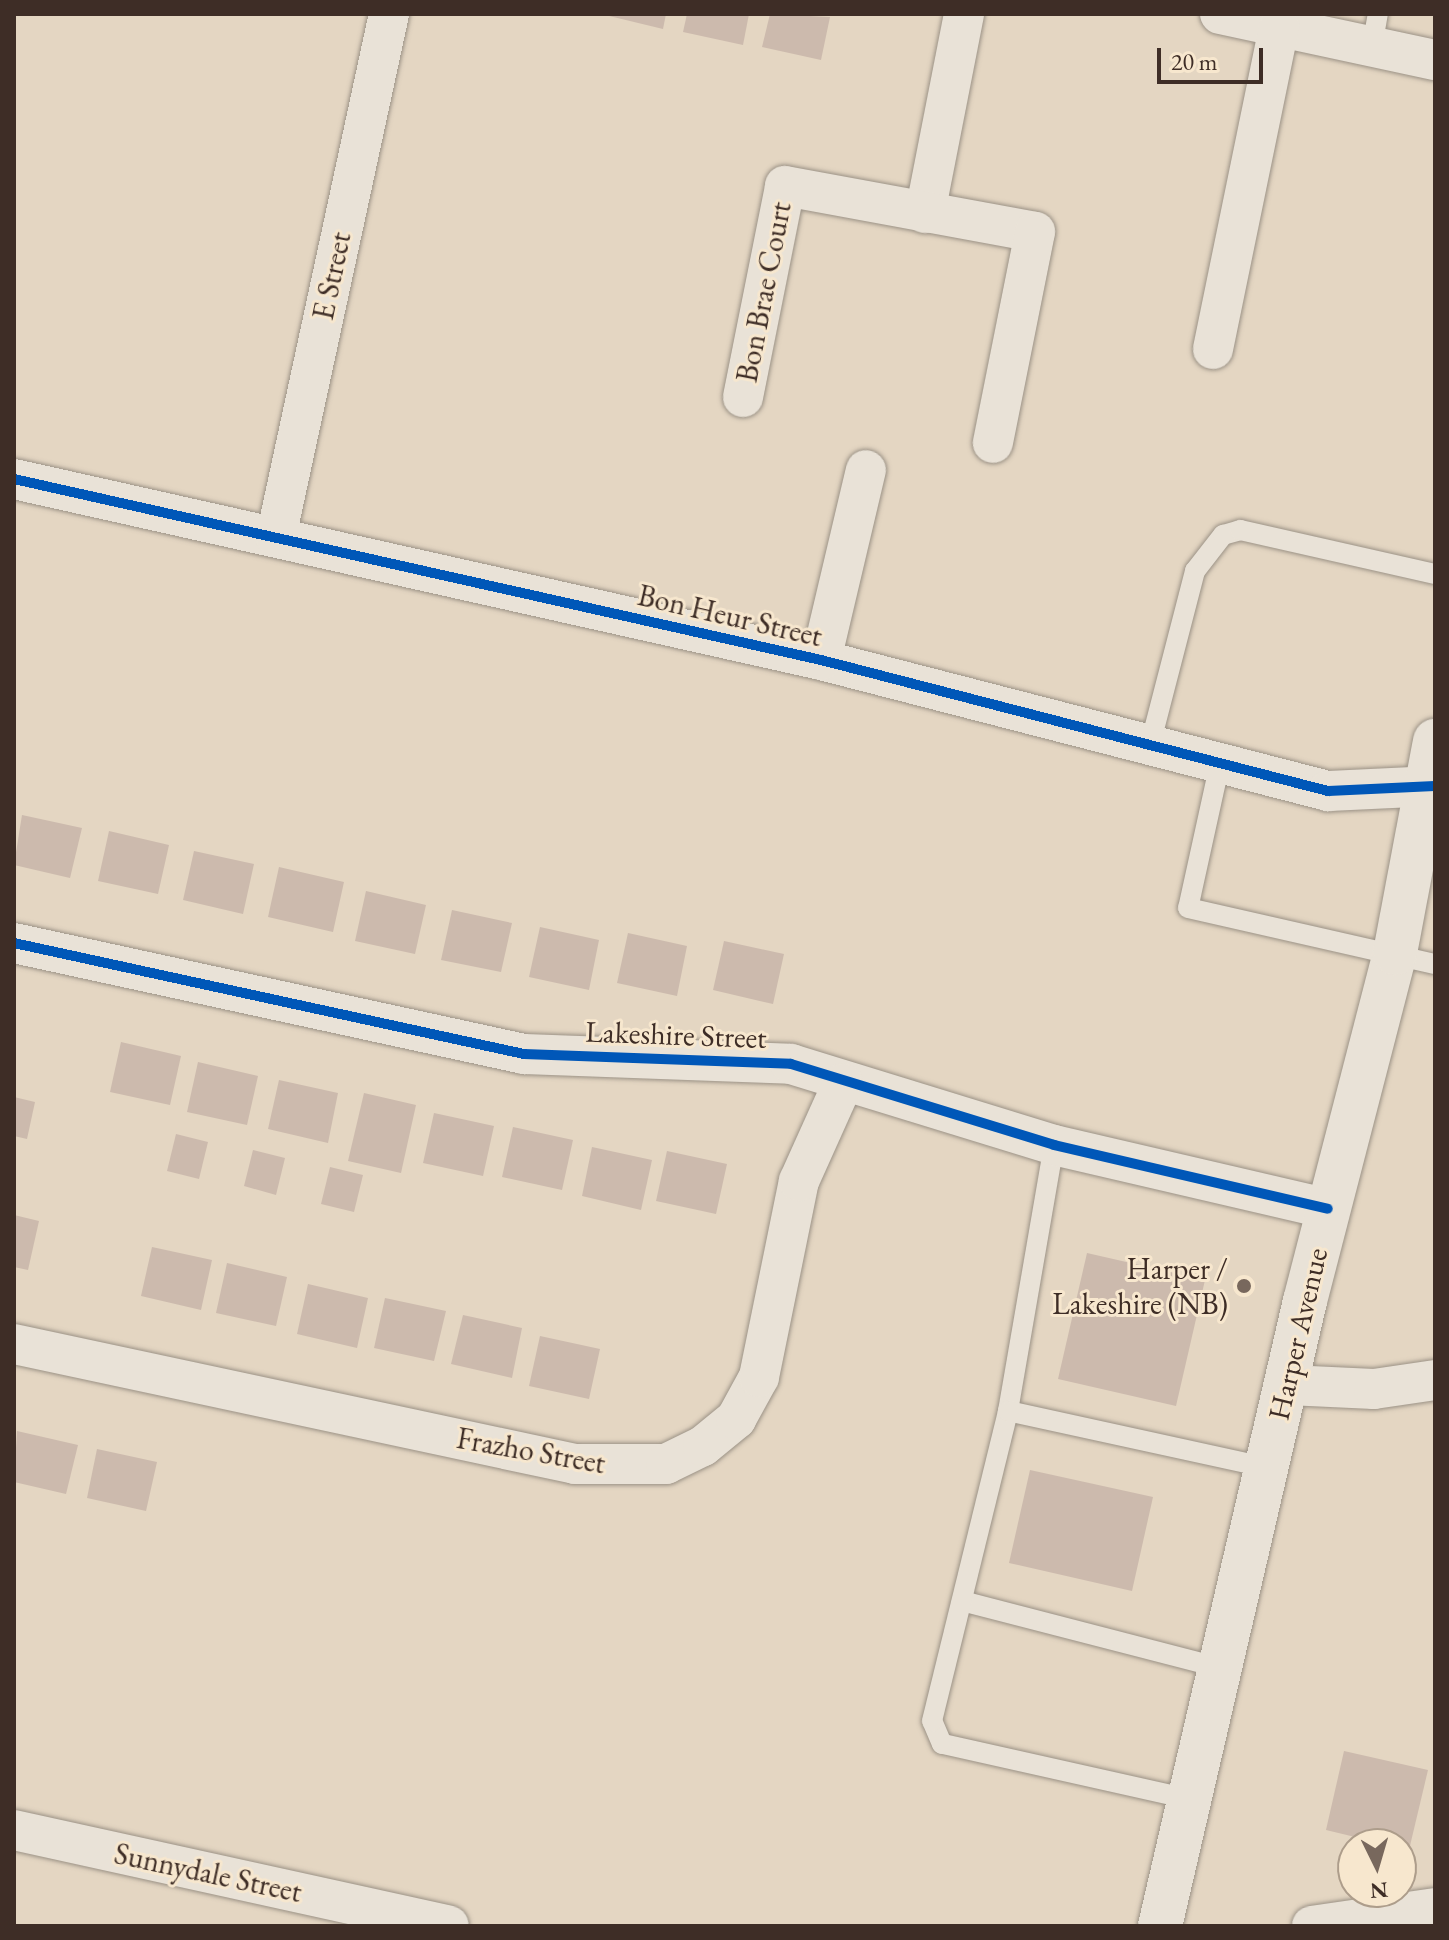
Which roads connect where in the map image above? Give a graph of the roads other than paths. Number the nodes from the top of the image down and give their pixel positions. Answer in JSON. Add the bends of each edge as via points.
{"nodes":[{"id":1,"x":389,"y":14,"type":"edge"},
{"id":2,"x":964,"y":14,"type":"edge"},
{"id":3,"x":1220,"y":14,"type":"edge"},
{"id":4,"x":1279,"y":27,"type":"junction"},
{"id":5,"x":1375,"y":30,"type":"edge"},
{"id":6,"x":1435,"y":60,"type":"edge"},
{"id":7,"x":925,"y":213,"type":"junction"},
{"id":8,"x":1213,"y":349,"type":"dead end"},
{"id":9,"x":743,"y":397,"type":"dead end"},
{"id":10,"x":993,"y":443,"type":"dead end"},
{"id":11,"x":866,"y":470,"type":"dead end"},
{"id":12,"x":14,"y":479,"type":"edge"},
{"id":13,"x":276,"y":537,"type":"junction"},
{"id":14,"x":1435,"y":574,"type":"edge"},
{"id":15,"x":821,"y":660,"type":"junction"},
{"id":16,"x":1435,"y":741,"type":"edge"},
{"id":17,"x":1150,"y":745,"type":"junction"},
{"id":18,"x":1220,"y":763,"type":"junction"},
{"id":19,"x":1430,"y":786,"type":"edge"},
{"id":20,"x":14,"y":943,"type":"edge"},
{"id":21,"x":1415,"y":958,"type":"edge"},
{"id":22,"x":843,"y":1083,"type":"junction"},
{"id":23,"x":1054,"y":1145,"type":"junction"},
{"id":24,"x":1328,"y":1209,"type":"junction"},
{"id":25,"x":14,"y":1344,"type":"edge"},
{"id":26,"x":1435,"y":1380,"type":"edge"},
{"id":27,"x":1288,"y":1385,"type":"junction"},
{"id":28,"x":1008,"y":1411,"type":"junction"},
{"id":29,"x":1265,"y":1467,"type":"junction"},
{"id":30,"x":962,"y":1601,"type":"junction"},
{"id":31,"x":1218,"y":1667,"type":"junction"},
{"id":32,"x":1189,"y":1799,"type":"junction"},
{"id":33,"x":14,"y":1830,"type":"edge"},
{"id":34,"x":1424,"y":1915,"type":"edge"},
{"id":35,"x":449,"y":1926,"type":"edge"},
{"id":36,"x":1160,"y":1926,"type":"edge"},
{"id":37,"x":1312,"y":1926,"type":"edge"}],
"edges":[{"from":1,"to":13,"type":"street","name":"E Street"},
{"from":2,"to":7,"type":"street"},
{"from":3,"to":4,"type":"street"},
{"from":4,"to":5,"type":"street"},
{"from":4,"to":8,"type":"street"},
{"from":5,"to":6,"type":"street"},
{"from":7,"to":9,"type":"street","name":"Bon Brae Court","via":[[785,186]]},
{"from":7,"to":10,"type":"street","name":"Bon Brae Court","via":[[1035,232]]},
{"from":11,"to":15,"type":"street"},
{"from":12,"to":13,"type":"street","name":"Bon Heur Street"},
{"from":13,"to":15,"type":"street","name":"Bon Heur Street"},
{"from":14,"to":17,"type":"lane","via":[[1240,530],[1223,535],[1195,571]]},
{"from":15,"to":17,"type":"street","name":"Bon Heur Street"},
{"from":16,"to":19,"type":"main road","name":"Harper Avenue"},
{"from":17,"to":18,"type":"street","name":"Bon Heur Street"},
{"from":18,"to":19,"type":"street","name":"Bon Heur Street","via":[[1328,791]]},
{"from":18,"to":21,"type":"lane","via":[[1188,908]]},
{"from":19,"to":21,"type":"main road","name":"Harper Avenue"},
{"from":20,"to":22,"type":"street","name":"Lakeshire Street","via":[[524,1054],[791,1064]]},
{"from":21,"to":24,"type":"main road","name":"Harper Avenue"},
{"from":22,"to":23,"type":"street","name":"Lakeshire Street"},
{"from":22,"to":25,"type":"street","name":"Frazho Street","via":[[799,1181],[759,1377],[736,1419],[703,1446],[666,1464],[575,1464]]},
{"from":23,"to":24,"type":"street","name":"Lakeshire Street"},
{"from":23,"to":28,"type":"lane"},
{"from":24,"to":27,"type":"main road","name":"Harper Avenue"},
{"from":26,"to":27,"type":"street","via":[[1374,1389]]},
{"from":27,"to":29,"type":"main road","name":"Harper Avenue"},
{"from":28,"to":29,"type":"lane"},
{"from":28,"to":30,"type":"lane"},
{"from":29,"to":31,"type":"main road","name":"Harper Avenue"},
{"from":30,"to":31,"type":"lane"},
{"from":30,"to":32,"type":"lane","via":[[932,1721],[942,1744]]},
{"from":31,"to":32,"type":"main road","name":"Harper Avenue"},
{"from":32,"to":36,"type":"main road","name":"Harper Avenue"},
{"from":33,"to":35,"type":"street","name":"Sunnydale Street"},
{"from":34,"to":37,"type":"street"}]}
